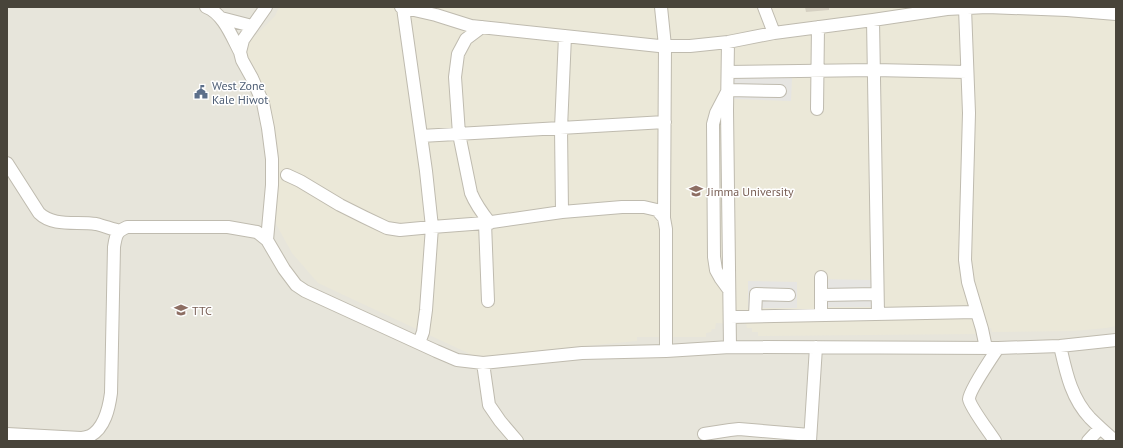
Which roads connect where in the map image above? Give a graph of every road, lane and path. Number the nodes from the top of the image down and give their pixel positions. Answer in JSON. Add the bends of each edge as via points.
{"nodes":[{"id":1,"x":266,"y":7,"type":"edge"},
{"id":2,"x":402,"y":7,"type":"edge"},
{"id":3,"x":661,"y":7,"type":"edge"},
{"id":4,"x":764,"y":7,"type":"edge"},
{"id":5,"x":987,"y":7,"type":"edge"},
{"id":6,"x":209,"y":8,"type":"edge"},
{"id":7,"x":965,"y":8,"type":"junction"},
{"id":8,"x":1116,"y":14,"type":"edge"},
{"id":9,"x":220,"y":18,"type":"junction"},
{"id":10,"x":873,"y":20,"type":"junction"},
{"id":11,"x":252,"y":26,"type":"junction"},
{"id":12,"x":482,"y":27,"type":"junction"},
{"id":13,"x":818,"y":28,"type":"junction"},
{"id":14,"x":774,"y":33,"type":"junction"},
{"id":15,"x":566,"y":36,"type":"junction"},
{"id":16,"x":728,"y":42,"type":"junction"},
{"id":17,"x":665,"y":46,"type":"junction"},
{"id":18,"x":240,"y":52,"type":"junction"},
{"id":19,"x":874,"y":70,"type":"junction"},
{"id":20,"x":817,"y":71,"type":"junction"},
{"id":21,"x":728,"y":72,"type":"junction"},
{"id":22,"x":967,"y":72,"type":"junction"},
{"id":23,"x":728,"y":90,"type":"junction"},
{"id":24,"x":780,"y":91,"type":"dead end"},
{"id":25,"x":817,"y":109,"type":"dead end"},
{"id":26,"x":665,"y":122,"type":"junction"},
{"id":27,"x":561,"y":128,"type":"junction"},
{"id":28,"x":459,"y":134,"type":"junction"},
{"id":29,"x":421,"y":136,"type":"junction"},
{"id":30,"x":7,"y":163,"type":"edge"},
{"id":31,"x":287,"y":175,"type":"dead end"},
{"id":32,"x":7,"y":181,"type":"edge"},
{"id":33,"x":20,"y":184,"type":"junction"},
{"id":34,"x":562,"y":212,"type":"junction"},
{"id":35,"x":664,"y":218,"type":"junction"},
{"id":36,"x":488,"y":223,"type":"junction"},
{"id":37,"x":432,"y":227,"type":"junction"},
{"id":38,"x":120,"y":231,"type":"junction"},
{"id":39,"x":267,"y":240,"type":"junction"},
{"id":40,"x":821,"y":277,"type":"dead end"},
{"id":41,"x":877,"y":294,"type":"junction"},
{"id":42,"x":789,"y":295,"type":"dead end"},
{"id":43,"x":821,"y":295,"type":"junction"},
{"id":44,"x":488,"y":301,"type":"dead end"},
{"id":45,"x":976,"y":312,"type":"junction"},
{"id":46,"x":878,"y":314,"type":"junction"},
{"id":47,"x":821,"y":315,"type":"junction"},
{"id":48,"x":755,"y":316,"type":"junction"},
{"id":49,"x":730,"y":317,"type":"junction"},
{"id":50,"x":1116,"y":340,"type":"edge"},
{"id":51,"x":420,"y":343,"type":"junction"},
{"id":52,"x":1060,"y":346,"type":"junction"},
{"id":53,"x":816,"y":347,"type":"junction"},
{"id":54,"x":730,"y":348,"type":"junction"},
{"id":55,"x":992,"y":348,"type":"junction"},
{"id":56,"x":666,"y":351,"type":"junction"},
{"id":57,"x":483,"y":363,"type":"junction"},
{"id":58,"x":1100,"y":428,"type":"junction"},
{"id":59,"x":7,"y":434,"type":"edge"},
{"id":60,"x":704,"y":434,"type":"dead end"},
{"id":61,"x":90,"y":438,"type":"edge"},
{"id":62,"x":810,"y":438,"type":"edge"},
{"id":63,"x":517,"y":441,"type":"edge"},
{"id":64,"x":995,"y":441,"type":"edge"},
{"id":65,"x":1088,"y":441,"type":"edge"},
{"id":66,"x":1115,"y":441,"type":"edge"}],
"edges":[{"from":1,"to":11,"type":"street"},
{"from":2,"to":12,"type":"street"},
{"from":2,"to":29,"type":"street"},
{"from":3,"to":17,"type":"street"},
{"from":4,"to":14,"type":"street"},
{"from":5,"to":7,"type":"street"},
{"from":5,"to":8,"type":"street"},
{"from":6,"to":9,"type":"street"},
{"from":7,"to":10,"type":"street"},
{"from":7,"to":22,"type":"street"},
{"from":9,"to":11,"type":"street"},
{"from":9,"to":18,"type":"street"},
{"from":10,"to":13,"type":"street"},
{"from":10,"to":19,"type":"street"},
{"from":11,"to":18,"type":"street","via":[[242,40]]},
{"from":12,"to":15,"type":"street"},
{"from":12,"to":28,"type":"street","via":[[466,39],[458,54],[456,78]]},
{"from":13,"to":14,"type":"street"},
{"from":13,"to":20,"type":"street"},
{"from":14,"to":16,"type":"street"},
{"from":15,"to":17,"type":"street"},
{"from":15,"to":27,"type":"street"},
{"from":16,"to":17,"type":"street"},
{"from":16,"to":21,"type":"street"},
{"from":17,"to":26,"type":"street"},
{"from":18,"to":39,"type":"street","via":[[263,103],[268,128],[272,184]]},
{"from":19,"to":20,"type":"street"},
{"from":19,"to":22,"type":"street"},
{"from":19,"to":41,"type":"street"},
{"from":20,"to":21,"type":"street"},
{"from":20,"to":25,"type":"street"},
{"from":21,"to":23,"type":"street"},
{"from":22,"to":45,"type":"street","via":[[969,113],[965,260]]},
{"from":23,"to":24,"type":"street"},
{"from":23,"to":49,"type":"street","via":[[713,124],[714,257],[716,270],[729,290]]},
{"from":26,"to":27,"type":"street"},
{"from":26,"to":35,"type":"street"},
{"from":27,"to":28,"type":"street"},
{"from":27,"to":34,"type":"street"},
{"from":28,"to":29,"type":"street"},
{"from":28,"to":36,"type":"street","via":[[473,198]]},
{"from":29,"to":37,"type":"street"},
{"from":30,"to":33,"type":"street"},
{"from":31,"to":37,"type":"street","via":[[387,228],[400,230]]},
{"from":32,"to":33,"type":"street"},
{"from":33,"to":38,"type":"street","via":[[39,213],[51,221],[96,224]]},
{"from":34,"to":35,"type":"street","via":[[644,207],[657,210]]},
{"from":34,"to":36,"type":"street"},
{"from":35,"to":56,"type":"street"},
{"from":36,"to":37,"type":"street"},
{"from":36,"to":44,"type":"street"},
{"from":37,"to":51,"type":"street","via":[[426,310]]},
{"from":38,"to":39,"type":"street","via":[[127,227],[228,227],[257,232]]},
{"from":38,"to":61,"type":"street","via":[[116,235],[114,247],[109,408],[104,420]]},
{"from":39,"to":51,"type":"street","via":[[296,285]]},
{"from":40,"to":43,"type":"street"},
{"from":41,"to":43,"type":"street"},
{"from":41,"to":46,"type":"street"},
{"from":42,"to":48,"type":"street","via":[[756,294]]},
{"from":43,"to":47,"type":"street"},
{"from":45,"to":46,"type":"street"},
{"from":45,"to":55,"type":"street"},
{"from":46,"to":47,"type":"street"},
{"from":47,"to":48,"type":"street"},
{"from":48,"to":49,"type":"street"},
{"from":49,"to":54,"type":"street"},
{"from":50,"to":52,"type":"street"},
{"from":51,"to":57,"type":"street","via":[[457,360]]},
{"from":52,"to":55,"type":"street"},
{"from":52,"to":58,"type":"street","via":[[1068,379],[1077,400],[1088,417]]},
{"from":53,"to":54,"type":"street"},
{"from":53,"to":55,"type":"street"},
{"from":53,"to":62,"type":"street"},
{"from":54,"to":56,"type":"street"},
{"from":55,"to":64,"type":"street","via":[[969,401]]},
{"from":56,"to":57,"type":"street","via":[[582,353]]},
{"from":57,"to":63,"type":"street","via":[[489,405]]},
{"from":58,"to":65,"type":"street"},
{"from":58,"to":66,"type":"street"},
{"from":59,"to":61,"type":"street"},
{"from":60,"to":62,"type":"street","via":[[738,429]]}]}
